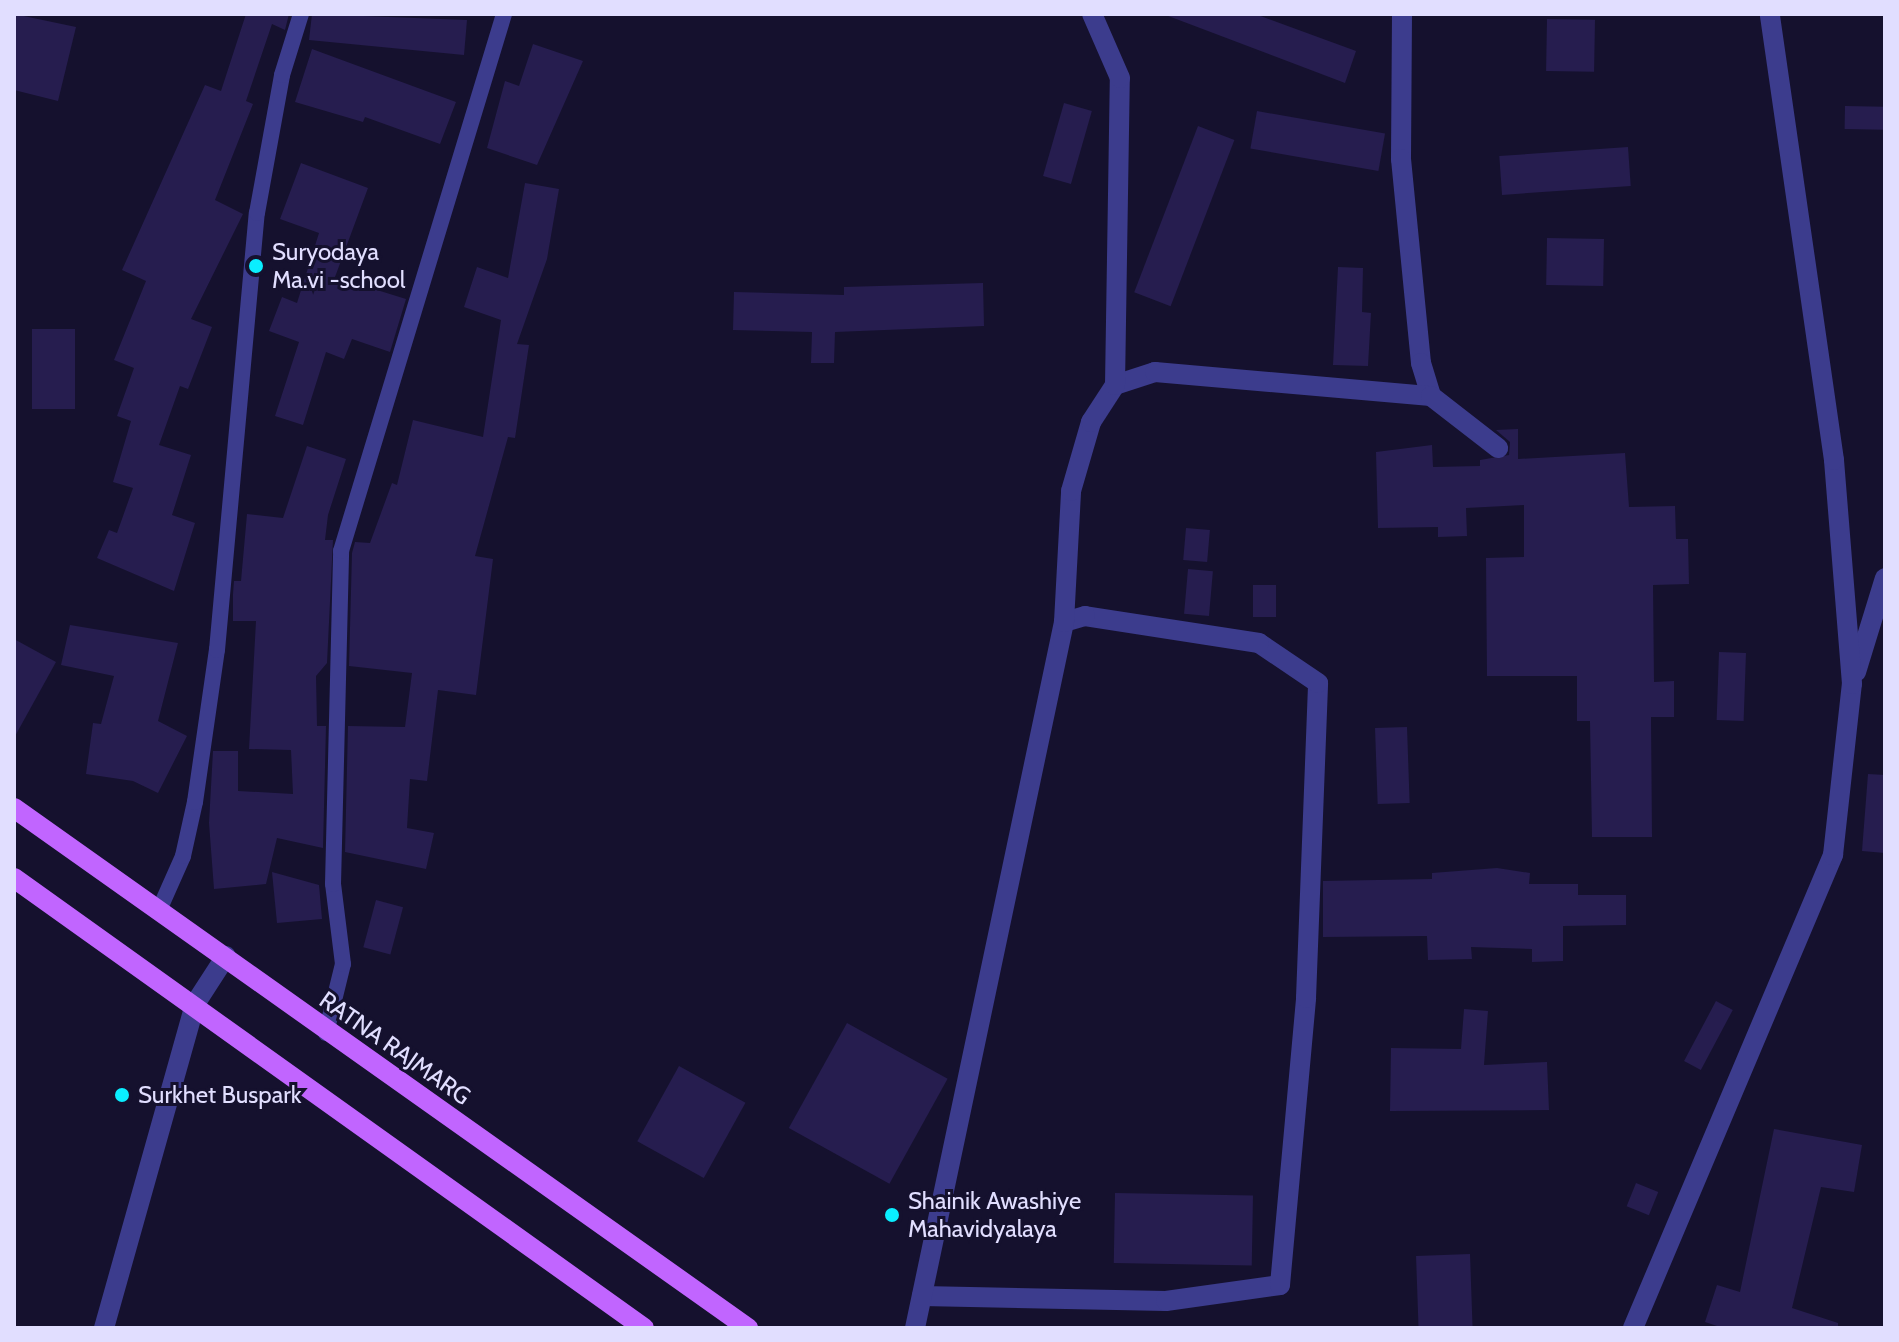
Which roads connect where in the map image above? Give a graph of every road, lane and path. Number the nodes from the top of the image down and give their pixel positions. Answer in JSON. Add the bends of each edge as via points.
{"nodes":[{"id":1,"x":301,"y":14,"type":"edge"},
{"id":2,"x":504,"y":14,"type":"edge"},
{"id":3,"x":1092,"y":14,"type":"edge"},
{"id":4,"x":1402,"y":14,"type":"edge"},
{"id":5,"x":1770,"y":14,"type":"edge"},
{"id":6,"x":1115,"y":385,"type":"junction"},
{"id":7,"x":1431,"y":396,"type":"junction"},
{"id":8,"x":1498,"y":448,"type":"dead end"},
{"id":9,"x":1885,"y":578,"type":"edge"},
{"id":10,"x":1064,"y":622,"type":"junction"},
{"id":11,"x":1852,"y":684,"type":"junction"},
{"id":12,"x":14,"y":808,"type":"edge"},
{"id":13,"x":14,"y":878,"type":"edge"},
{"id":14,"x":160,"y":908,"type":"junction"},
{"id":15,"x":226,"y":956,"type":"junction"},
{"id":16,"x":195,"y":1004,"type":"junction"},
{"id":17,"x":326,"y":1033,"type":"junction"},
{"id":18,"x":922,"y":1296,"type":"junction"},
{"id":19,"x":104,"y":1328,"type":"edge"},
{"id":20,"x":644,"y":1328,"type":"edge"},
{"id":21,"x":748,"y":1328,"type":"edge"},
{"id":22,"x":915,"y":1328,"type":"edge"},
{"id":23,"x":1633,"y":1328,"type":"edge"}],
"edges":[{"from":1,"to":14,"type":"lane","via":[[282,75],[257,213],[217,650],[195,802],[183,856]]},
{"from":2,"to":17,"type":"lane","via":[[371,435],[341,551],[335,598],[341,748],[333,884],[343,964]]},
{"from":3,"to":6,"type":"street","via":[[1120,78]]},
{"from":4,"to":7,"type":"street","via":[[1401,159],[1421,363]]},
{"from":5,"to":11,"type":"street","via":[[1834,460]]},
{"from":6,"to":7,"type":"street","via":[[1155,372]]},
{"from":6,"to":10,"type":"street","via":[[1091,422],[1071,491]]},
{"from":7,"to":8,"type":"street"},
{"from":9,"to":11,"type":"street"},
{"from":10,"to":18,"type":"street"},
{"from":10,"to":18,"type":"street","via":[[1085,616],[1259,643],[1318,683],[1306,998],[1280,1285],[1166,1301]]},
{"from":11,"to":23,"type":"street","via":[[1833,855]]},
{"from":12,"to":14,"type":"main road","name":"RATNA RAJMARG"},
{"from":13,"to":16,"type":"main road"},
{"from":14,"to":15,"type":"main road","name":"RATNA RAJMARG"},
{"from":15,"to":16,"type":"street"},
{"from":15,"to":17,"type":"main road","name":"RATNA RAJMARG"},
{"from":16,"to":19,"type":"street"},
{"from":16,"to":20,"type":"main road"},
{"from":17,"to":21,"type":"main road","name":"RATNA RAJMARG"},
{"from":18,"to":22,"type":"street"}]}
